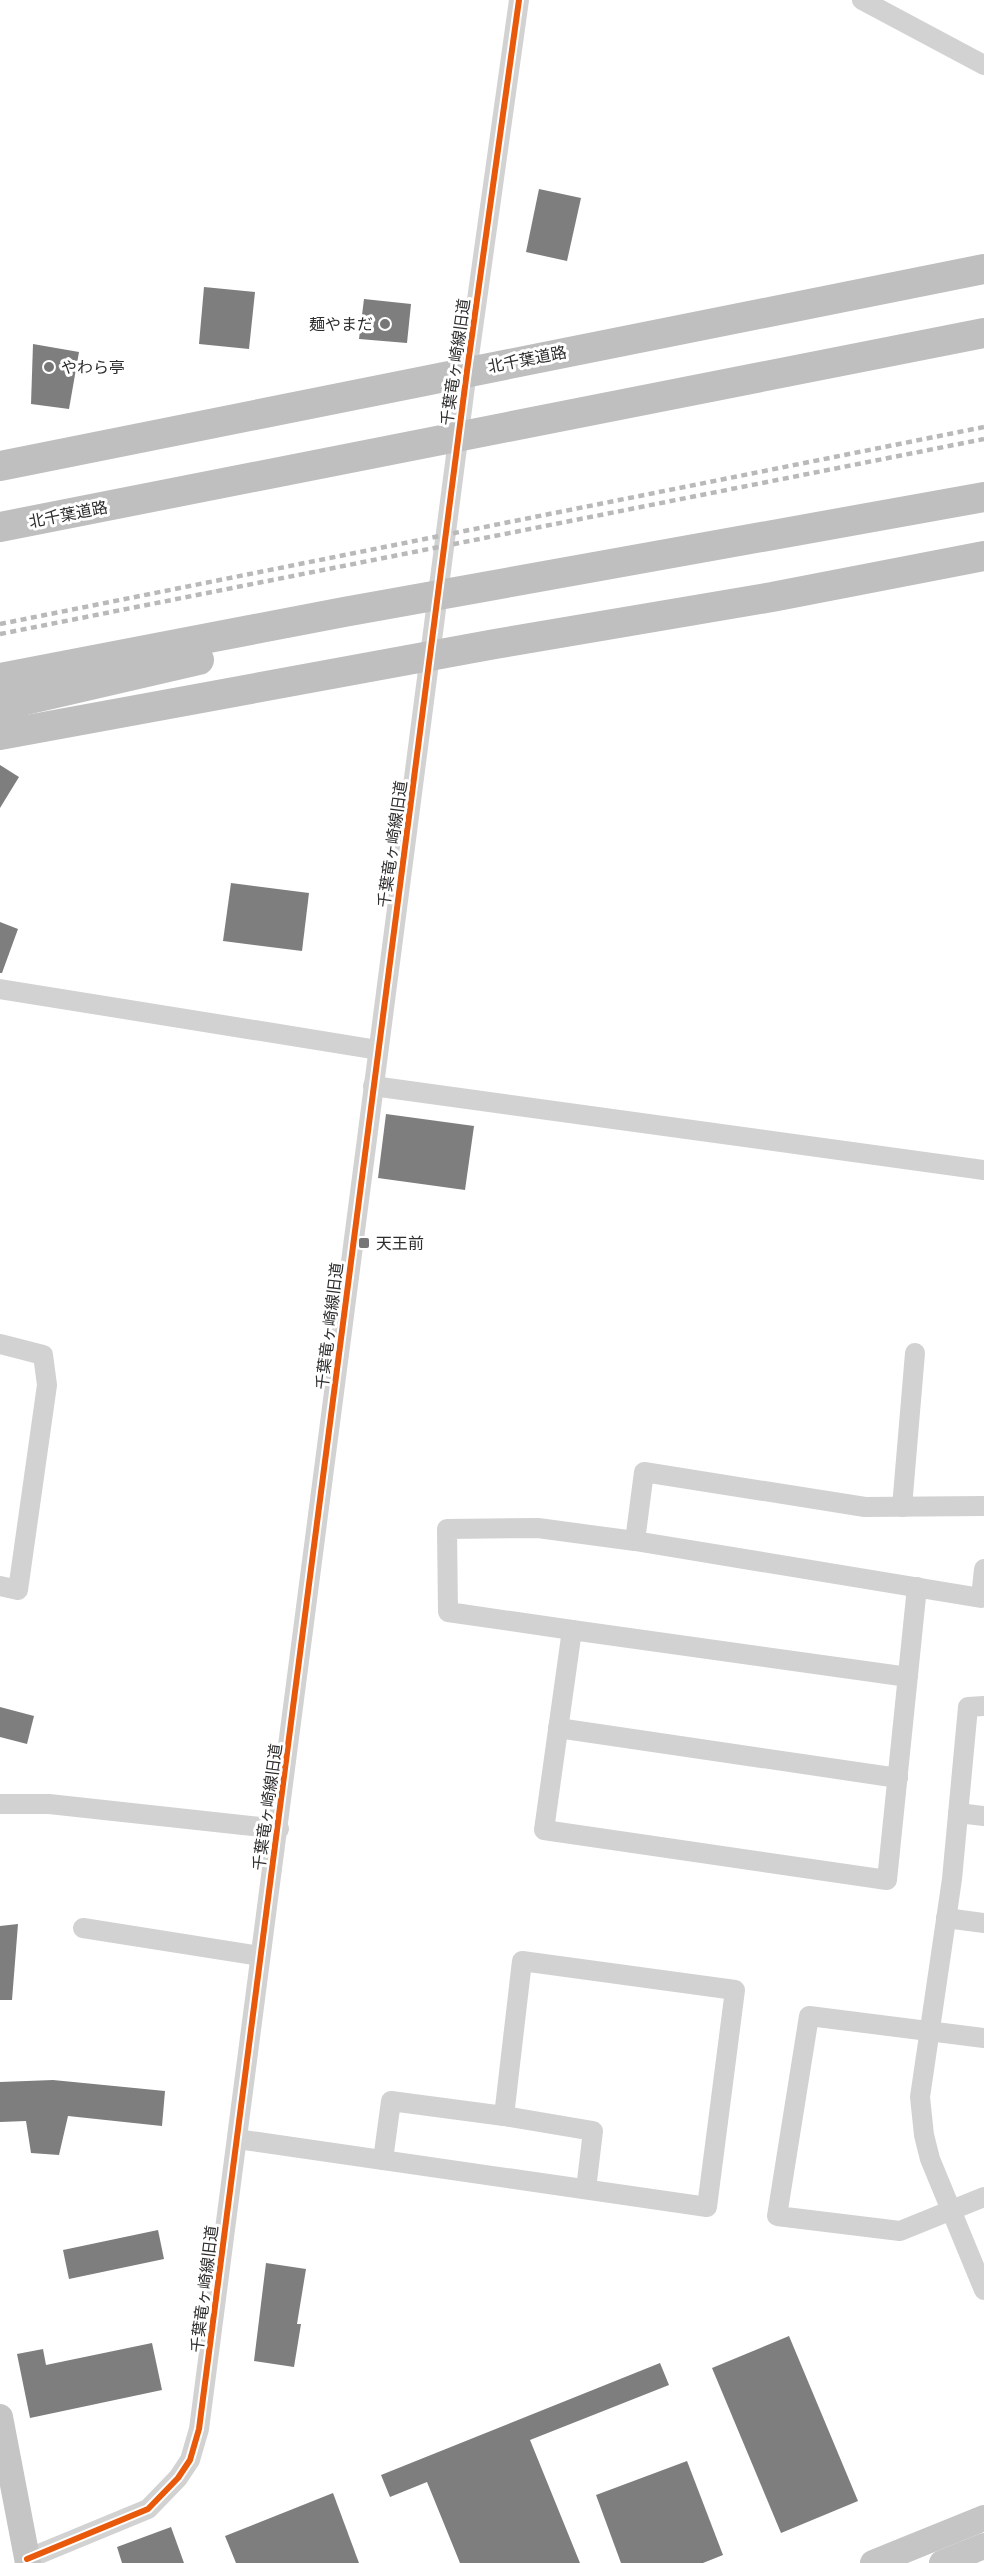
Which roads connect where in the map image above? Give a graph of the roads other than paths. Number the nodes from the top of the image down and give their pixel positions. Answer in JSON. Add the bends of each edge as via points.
{"nodes":[{"id":1,"x":519,"y":0,"type":"edge"},
{"id":2,"x":862,"y":0,"type":"edge"},
{"id":3,"x":984,"y":65,"type":"edge"},
{"id":4,"x":984,"y":269,"type":"edge"},
{"id":5,"x":984,"y":333,"type":"edge"},
{"id":6,"x":466,"y":379,"type":"junction"},
{"id":7,"x":0,"y":466,"type":"edge"},
{"id":8,"x":295,"y":470,"type":"junction"},
{"id":9,"x":984,"y":497,"type":"edge"},
{"id":10,"x":0,"y":509,"type":"edge"},
{"id":11,"x":0,"y":528,"type":"edge"},
{"id":12,"x":984,"y":556,"type":"edge"},
{"id":13,"x":344,"y":612,"type":"junction"},
{"id":14,"x":432,"y":643,"type":"junction"},
{"id":15,"x":0,"y":678,"type":"edge"},
{"id":16,"x":0,"y":706,"type":"edge"},
{"id":17,"x":0,"y":735,"type":"edge"},
{"id":18,"x":0,"y":989,"type":"edge"},
{"id":19,"x":378,"y":1050,"type":"junction"},
{"id":20,"x":374,"y":1086,"type":"junction"},
{"id":21,"x":984,"y":1170,"type":"edge"},
{"id":22,"x":0,"y":1344,"type":"edge"},
{"id":23,"x":915,"y":1353,"type":"dead end"},
{"id":24,"x":984,"y":1506,"type":"edge"},
{"id":25,"x":902,"y":1507,"type":"junction"},
{"id":26,"x":635,"y":1541,"type":"junction"},
{"id":27,"x":984,"y":1569,"type":"edge"},
{"id":28,"x":0,"y":1586,"type":"edge"},
{"id":29,"x":917,"y":1587,"type":"junction"},
{"id":30,"x":572,"y":1630,"type":"junction"},
{"id":31,"x":908,"y":1677,"type":"junction"},
{"id":32,"x":984,"y":1706,"type":"edge"},
{"id":33,"x":558,"y":1728,"type":"junction"},
{"id":34,"x":898,"y":1778,"type":"junction"},
{"id":35,"x":0,"y":1804,"type":"edge"},
{"id":36,"x":958,"y":1813,"type":"junction"},
{"id":37,"x":984,"y":1816,"type":"edge"},
{"id":38,"x":279,"y":1829,"type":"junction"},
{"id":39,"x":946,"y":1918,"type":"junction"},
{"id":40,"x":984,"y":1923,"type":"edge"},
{"id":41,"x":83,"y":1928,"type":"dead end"},
{"id":42,"x":260,"y":1956,"type":"junction"},
{"id":43,"x":928,"y":2031,"type":"junction"},
{"id":44,"x":984,"y":2038,"type":"edge"},
{"id":45,"x":504,"y":2116,"type":"junction"},
{"id":46,"x":237,"y":2139,"type":"junction"},
{"id":47,"x":383,"y":2160,"type":"junction"},
{"id":48,"x":586,"y":2189,"type":"junction"},
{"id":49,"x":984,"y":2197,"type":"edge"},
{"id":50,"x":951,"y":2210,"type":"junction"},
{"id":51,"x":984,"y":2290,"type":"edge"},
{"id":52,"x":0,"y":2417,"type":"edge"},
{"id":53,"x":984,"y":2518,"type":"edge"},
{"id":54,"x":984,"y":2546,"type":"edge"},
{"id":55,"x":28,"y":2561,"type":"edge"},
{"id":56,"x":873,"y":2563,"type":"edge"},
{"id":57,"x":942,"y":2563,"type":"edge"}],
"edges":[{"from":1,"to":6,"type":"street","name":"千葉竜ヶ崎線旧道"},
{"from":2,"to":3,"type":"street"},
{"from":4,"to":6,"type":"highway","name":"北千葉道路"},
{"from":5,"to":8,"type":"highway","name":"北千葉道路"},
{"from":6,"to":7,"type":"highway","name":"北千葉道路"},
{"from":6,"to":14,"type":"street","name":"千葉竜ヶ崎線旧道"},
{"from":8,"to":10,"type":"highway"},
{"from":8,"to":11,"type":"highway","name":"北千葉道路"},
{"from":9,"to":13,"type":"highway"},
{"from":12,"to":14,"type":"highway","via":[[772,597]]},
{"from":13,"to":15,"type":"highway"},
{"from":13,"to":16,"type":"highway","via":[[272,643]]},
{"from":14,"to":17,"type":"highway"},
{"from":14,"to":19,"type":"street","name":"千葉竜ヶ崎線旧道"},
{"from":18,"to":19,"type":"street"},
{"from":19,"to":20,"type":"street","name":"千葉竜ヶ崎線旧道"},
{"from":20,"to":21,"type":"street"},
{"from":20,"to":38,"type":"street","name":"千葉竜ヶ崎線旧道"},
{"from":22,"to":28,"type":"street","via":[[43,1355],[48,1385],[18,1590]]},
{"from":23,"to":25,"type":"street"},
{"from":24,"to":25,"type":"street"},
{"from":25,"to":26,"type":"street","via":[[865,1507],[644,1472]]},
{"from":26,"to":29,"type":"street"},
{"from":26,"to":30,"type":"street","via":[[538,1528],[447,1529],[448,1612]]},
{"from":27,"to":29,"type":"street","via":[[981,1598]]},
{"from":29,"to":31,"type":"street"},
{"from":30,"to":31,"type":"street"},
{"from":30,"to":33,"type":"street"},
{"from":31,"to":34,"type":"street"},
{"from":32,"to":36,"type":"street","via":[[968,1707]]},
{"from":33,"to":34,"type":"street"},
{"from":33,"to":34,"type":"street","via":[[544,1830],[888,1880]]},
{"from":35,"to":38,"type":"street","via":[[59,1805]]},
{"from":36,"to":37,"type":"street"},
{"from":36,"to":39,"type":"street"},
{"from":38,"to":42,"type":"street","name":"千葉竜ヶ崎線旧道"},
{"from":39,"to":40,"type":"street"},
{"from":39,"to":43,"type":"street"},
{"from":41,"to":42,"type":"street"},
{"from":42,"to":46,"type":"street","name":"千葉竜ヶ崎線旧道"},
{"from":43,"to":44,"type":"street"},
{"from":43,"to":50,"type":"street","via":[[921,2081],[922,2116],[930,2159]]},
{"from":43,"to":50,"type":"street","via":[[808,2016],[777,2216],[900,2231]]},
{"from":45,"to":47,"type":"street","via":[[391,2101]]},
{"from":45,"to":48,"type":"street","via":[[593,2130]]},
{"from":45,"to":48,"type":"street","via":[[522,1961],[735,1990],[707,2207]]},
{"from":46,"to":47,"type":"street"},
{"from":46,"to":55,"type":"street","name":"千葉竜ヶ崎線旧道","via":[[199,2429],[190,2460],[148,2509]]},
{"from":47,"to":48,"type":"street"},
{"from":49,"to":50,"type":"street"},
{"from":50,"to":51,"type":"street"},
{"from":52,"to":55,"type":"main road"},
{"from":53,"to":56,"type":"main road"},
{"from":54,"to":57,"type":"main road"}]}
